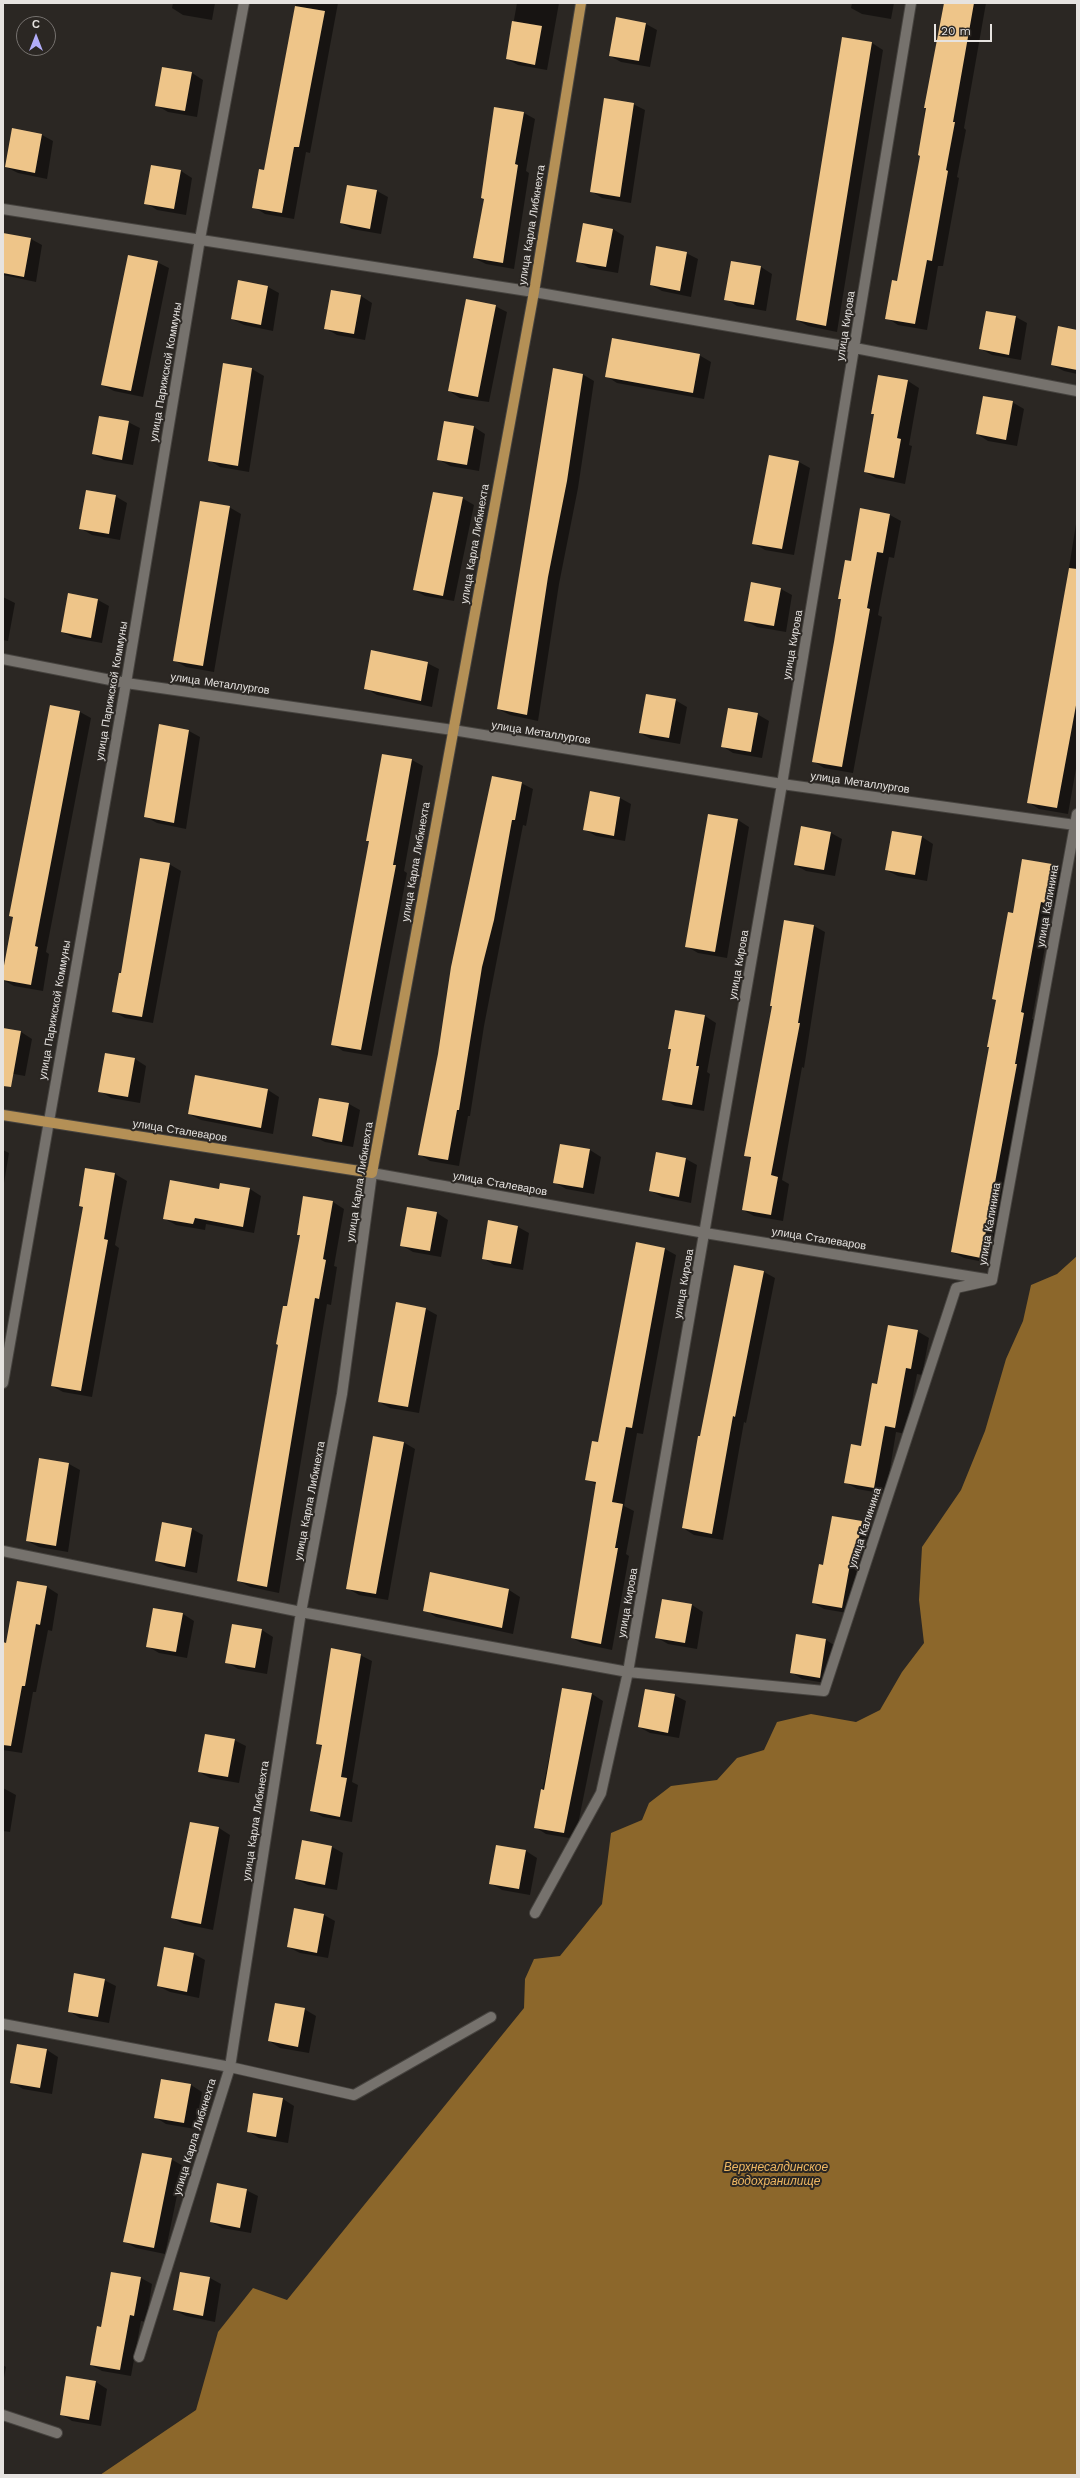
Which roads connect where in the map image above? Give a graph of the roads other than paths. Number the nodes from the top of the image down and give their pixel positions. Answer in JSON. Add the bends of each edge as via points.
{"nodes":[{"id":1,"x":244,"y":3,"type":"edge"},
{"id":2,"x":581,"y":3,"type":"edge"},
{"id":3,"x":911,"y":3,"type":"edge"},
{"id":4,"x":3,"y":209,"type":"edge"},
{"id":5,"x":200,"y":239,"type":"junction"},
{"id":6,"x":534,"y":292,"type":"junction"},
{"id":7,"x":855,"y":348,"type":"junction"},
{"id":8,"x":1077,"y":391,"type":"edge"},
{"id":9,"x":3,"y":659,"type":"edge"},
{"id":10,"x":126,"y":683,"type":"junction"},
{"id":11,"x":453,"y":730,"type":"junction"},
{"id":12,"x":782,"y":784,"type":"junction"},
{"id":13,"x":1077,"y":814,"type":"edge"},
{"id":14,"x":1075,"y":825,"type":"junction"},
{"id":15,"x":3,"y":1115,"type":"edge"},
{"id":16,"x":48,"y":1122,"type":"junction"},
{"id":17,"x":372,"y":1173,"type":"junction"},
{"id":18,"x":705,"y":1233,"type":"junction"},
{"id":19,"x":992,"y":1280,"type":"junction"},
{"id":20,"x":3,"y":1383,"type":"edge"},
{"id":21,"x":3,"y":1550,"type":"edge"},
{"id":22,"x":301,"y":1612,"type":"junction"},
{"id":23,"x":628,"y":1672,"type":"junction"},
{"id":24,"x":535,"y":1913,"type":"dead end"},
{"id":25,"x":491,"y":2017,"type":"dead end"},
{"id":26,"x":3,"y":2024,"type":"edge"},
{"id":27,"x":230,"y":2066,"type":"junction"},
{"id":28,"x":139,"y":2357,"type":"dead end"},
{"id":29,"x":3,"y":2415,"type":"edge"},
{"id":30,"x":57,"y":2433,"type":"dead end"}],
"edges":[{"from":1,"to":5,"type":"street","name":"улица Парижской Коммуны"},
{"from":2,"to":6,"type":"main road","name":"улица Карла Либкнехта"},
{"from":3,"to":7,"type":"street","name":"улица Кирова"},
{"from":4,"to":5,"type":"street"},
{"from":5,"to":6,"type":"street"},
{"from":5,"to":10,"type":"street","name":"улица Парижской Коммуны"},
{"from":6,"to":7,"type":"street"},
{"from":6,"to":11,"type":"main road","name":"улица Карла Либкнехта"},
{"from":7,"to":8,"type":"street"},
{"from":7,"to":12,"type":"street","name":"улица Кирова"},
{"from":9,"to":10,"type":"street","name":"улица Металлургов"},
{"from":10,"to":11,"type":"street","name":"улица Металлургов"},
{"from":10,"to":16,"type":"street","name":"улица Парижской Коммуны"},
{"from":11,"to":12,"type":"street","name":"улица Металлургов"},
{"from":11,"to":17,"type":"main road","name":"улица Карла Либкнехта"},
{"from":12,"to":14,"type":"street","name":"улица Металлургов"},
{"from":12,"to":18,"type":"street","name":"улица Кирова"},
{"from":13,"to":14,"type":"street","name":"улица Калинина"},
{"from":14,"to":19,"type":"street","name":"улица Калинина"},
{"from":15,"to":16,"type":"main road","name":"улица Сталеваров"},
{"from":16,"to":17,"type":"main road","name":"улица Сталеваров"},
{"from":16,"to":20,"type":"street","name":"улица Парижской Коммуны"},
{"from":17,"to":18,"type":"street","name":"улица Сталеваров"},
{"from":17,"to":22,"type":"street","name":"улица Карла Либкнехта","via":[[342,1394]]},
{"from":18,"to":19,"type":"street","name":"улица Сталеваров"},
{"from":18,"to":23,"type":"street","name":"улица Кирова"},
{"from":19,"to":23,"type":"street","name":"улица Калинина","via":[[956,1288],[824,1691]]},
{"from":21,"to":22,"type":"street"},
{"from":22,"to":23,"type":"street"},
{"from":22,"to":27,"type":"street","name":"улица Карла Либкнехта"},
{"from":23,"to":24,"type":"street","name":"улица Кирова","via":[[601,1792]]},
{"from":25,"to":27,"type":"street","via":[[354,2095]]},
{"from":26,"to":27,"type":"street"},
{"from":27,"to":28,"type":"street","name":"улица Карла Либкнехта"},
{"from":29,"to":30,"type":"street"}]}
